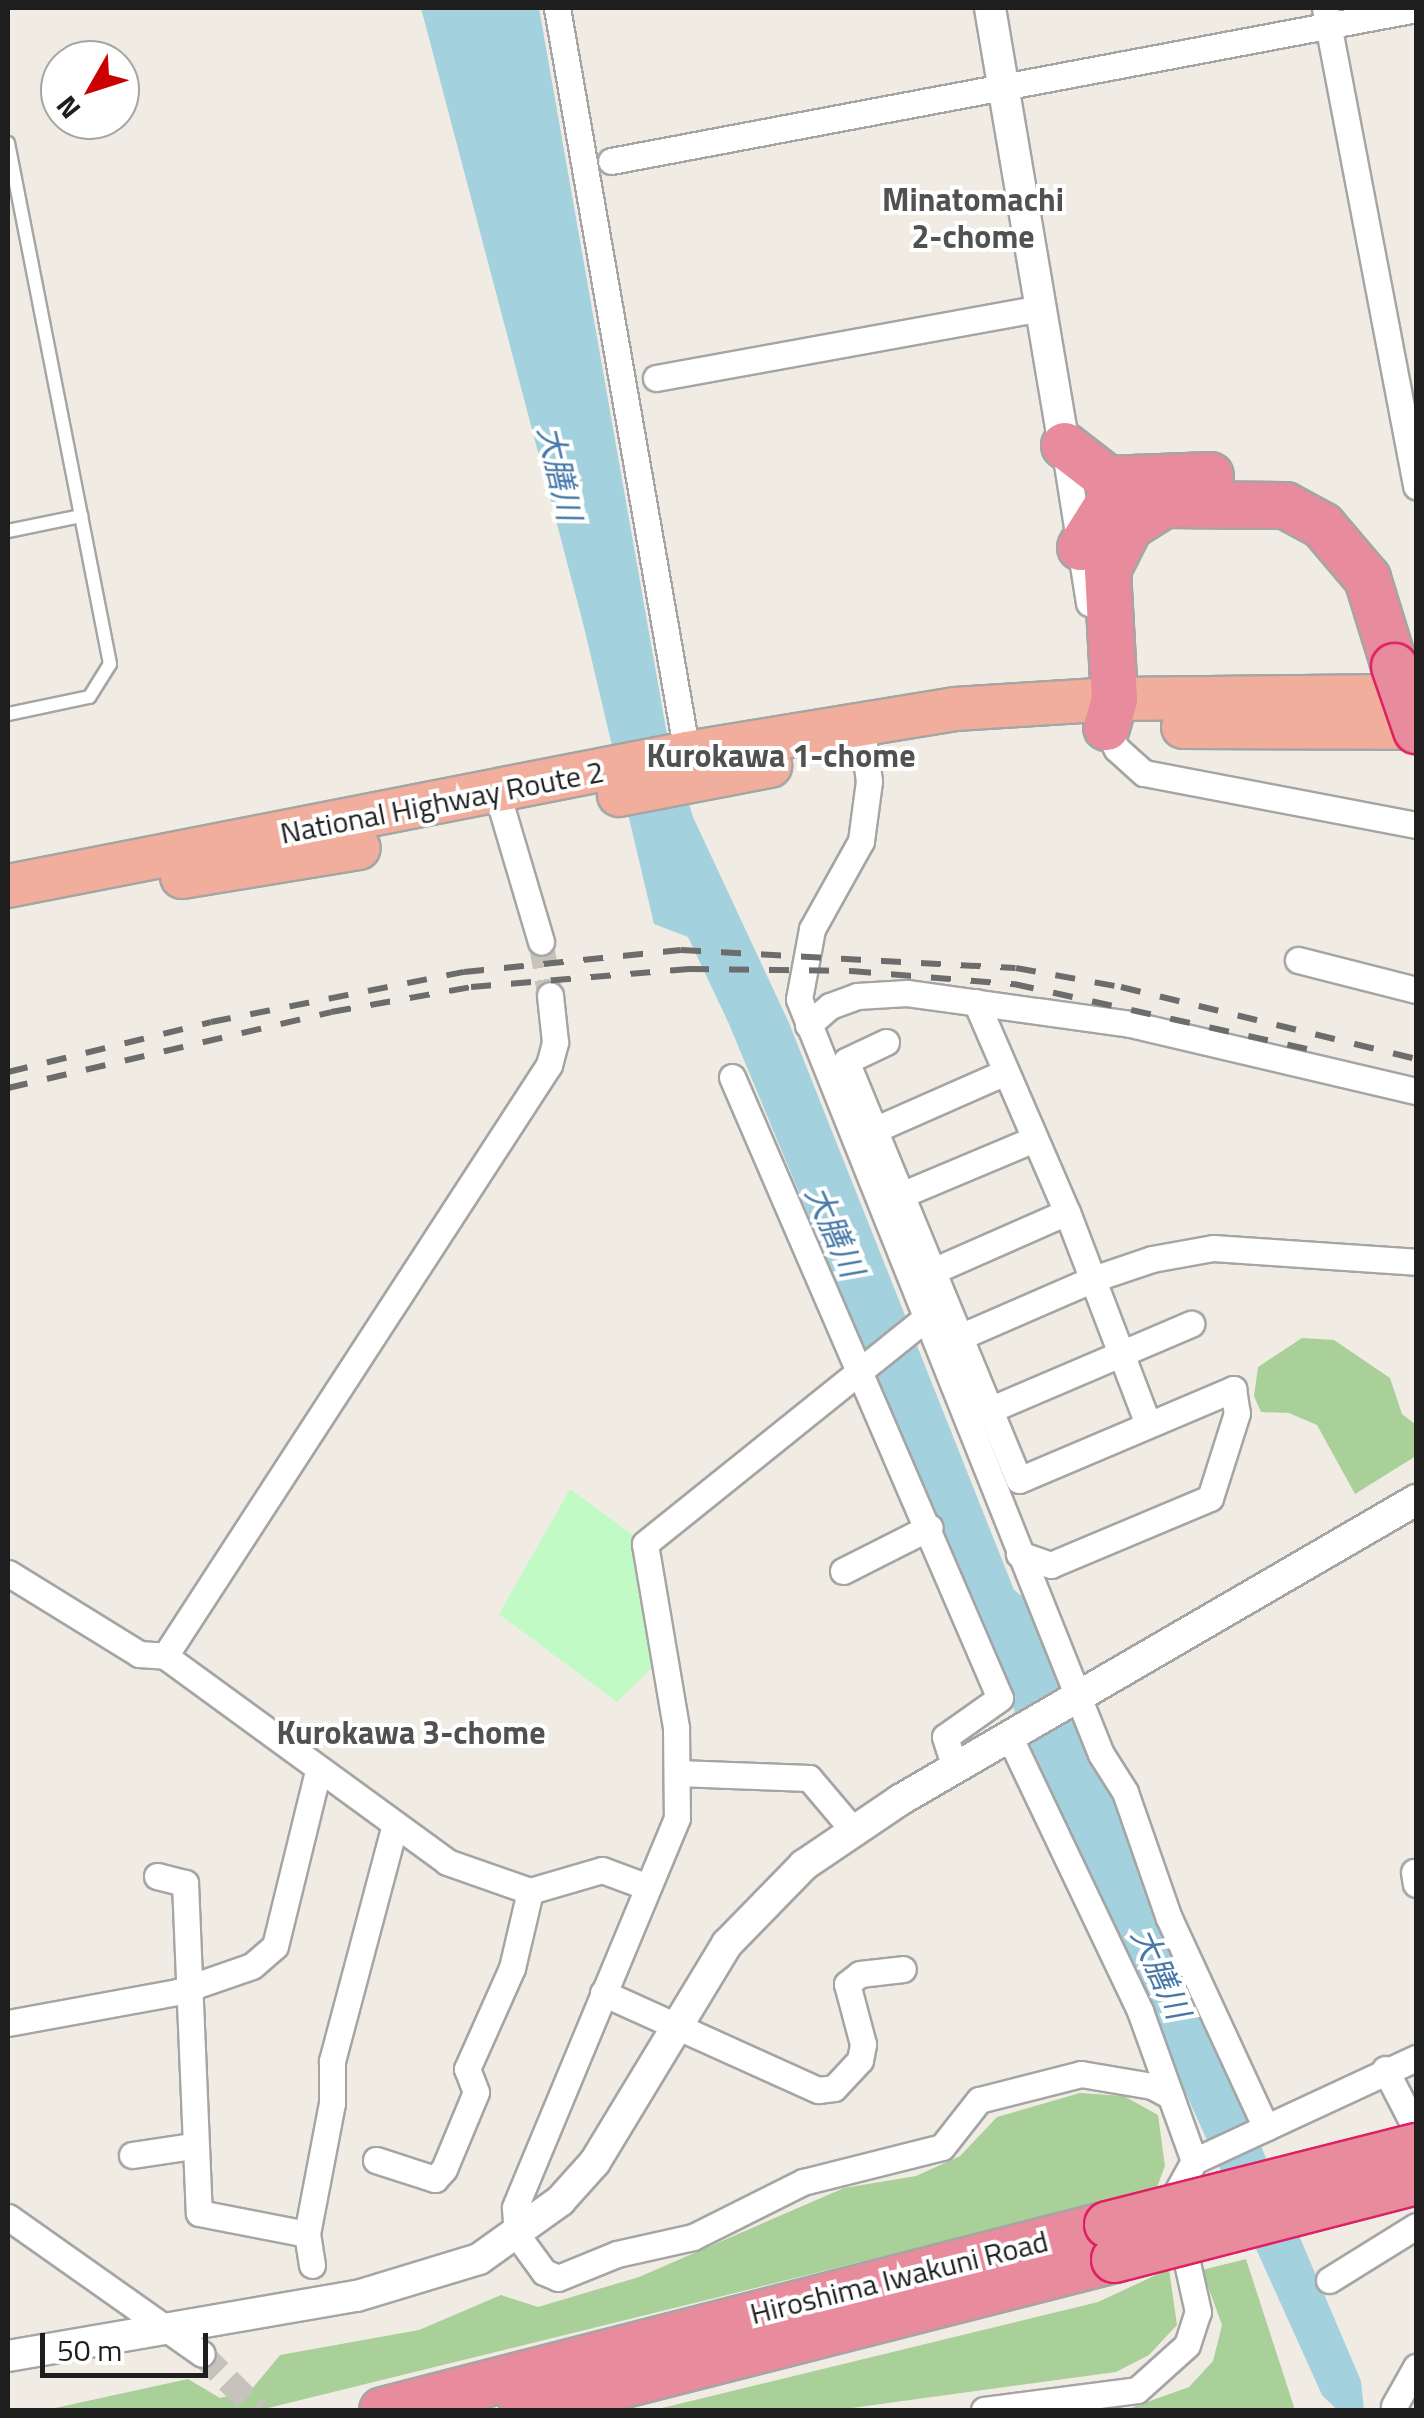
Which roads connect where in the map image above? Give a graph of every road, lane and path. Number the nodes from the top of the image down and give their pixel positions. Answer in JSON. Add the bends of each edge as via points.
{"nodes":[{"id":1,"x":557,"y":8,"type":"edge"},
{"id":2,"x":990,"y":8,"type":"edge"},
{"id":3,"x":1416,"y":9,"type":"edge"},
{"id":4,"x":1326,"y":17,"type":"edge"},
{"id":5,"x":1004,"y":88,"type":"junction"},
{"id":6,"x":8,"y":143,"type":"edge"},
{"id":7,"x":612,"y":161,"type":"dead end"},
{"id":8,"x":1041,"y":308,"type":"junction"},
{"id":9,"x":656,"y":378,"type":"dead end"},
{"id":10,"x":1064,"y":446,"type":"junction"},
{"id":11,"x":1136,"y":478,"type":"junction"},
{"id":12,"x":1416,"y":486,"type":"edge"},
{"id":13,"x":81,"y":516,"type":"junction"},
{"id":14,"x":8,"y":531,"type":"edge"},
{"id":15,"x":1080,"y":547,"type":"junction"},
{"id":16,"x":1410,"y":675,"type":"edge"},
{"id":17,"x":1104,"y":709,"type":"junction"},
{"id":18,"x":8,"y":714,"type":"edge"},
{"id":19,"x":1416,"y":729,"type":"edge"},
{"id":20,"x":863,"y":736,"type":"junction"},
{"id":21,"x":684,"y":764,"type":"junction"},
{"id":22,"x":500,"y":806,"type":"junction"},
{"id":23,"x":1416,"y":825,"type":"edge"},
{"id":24,"x":8,"y":890,"type":"edge"},
{"id":25,"x":540,"y":942,"type":"tunnel mouth"},
{"id":26,"x":1298,"y":960,"type":"dead end"},
{"id":27,"x":1416,"y":990,"type":"edge"},
{"id":28,"x":550,"y":996,"type":"tunnel mouth"},
{"id":29,"x":976,"y":1002,"type":"junction"},
{"id":30,"x":808,"y":1024,"type":"junction"},
{"id":31,"x":886,"y":1042,"type":"dead end"},
{"id":32,"x":1003,"y":1073,"type":"junction"},
{"id":33,"x":732,"y":1078,"type":"dead end"},
{"id":34,"x":1416,"y":1090,"type":"edge"},
{"id":35,"x":874,"y":1130,"type":"junction"},
{"id":36,"x":1034,"y":1139,"type":"junction"},
{"id":37,"x":902,"y":1195,"type":"junction"},
{"id":38,"x":1067,"y":1212,"type":"junction"},
{"id":39,"x":1416,"y":1262,"type":"edge"},
{"id":40,"x":933,"y":1270,"type":"junction"},
{"id":41,"x":1093,"y":1279,"type":"junction"},
{"id":42,"x":921,"y":1322,"type":"junction"},
{"id":43,"x":1190,"y":1324,"type":"dead end"},
{"id":44,"x":962,"y":1336,"type":"junction"},
{"id":45,"x":1120,"y":1357,"type":"junction"},
{"id":46,"x":861,"y":1366,"type":"junction"},
{"id":47,"x":954,"y":1386,"type":"junction"},
{"id":48,"x":986,"y":1402,"type":"junction"},
{"id":49,"x":1147,"y":1421,"type":"junction"},
{"id":50,"x":1416,"y":1500,"type":"edge"},
{"id":51,"x":930,"y":1528,"type":"junction"},
{"id":52,"x":1018,"y":1554,"type":"junction"},
{"id":53,"x":843,"y":1571,"type":"dead end"},
{"id":54,"x":8,"y":1573,"type":"edge"},
{"id":55,"x":165,"y":1656,"type":"junction"},
{"id":56,"x":1077,"y":1696,"type":"junction"},
{"id":57,"x":1013,"y":1734,"type":"junction"},
{"id":58,"x":955,"y":1767,"type":"junction"},
{"id":59,"x":318,"y":1771,"type":"junction"},
{"id":60,"x":678,"y":1773,"type":"junction"},
{"id":61,"x":394,"y":1825,"type":"junction"},
{"id":62,"x":853,"y":1830,"type":"junction"},
{"id":63,"x":158,"y":1876,"type":"dead end"},
{"id":64,"x":645,"y":1886,"type":"junction"},
{"id":65,"x":530,"y":1891,"type":"junction"},
{"id":66,"x":903,"y":1969,"type":"dead end"},
{"id":67,"x":190,"y":1983,"type":"junction"},
{"id":68,"x":604,"y":1994,"type":"junction"},
{"id":69,"x":8,"y":2024,"type":"edge"},
{"id":70,"x":675,"y":2025,"type":"junction"},
{"id":71,"x":1416,"y":2058,"type":"edge"},
{"id":72,"x":1386,"y":2069,"type":"junction"},
{"id":73,"x":1170,"y":2096,"type":"junction"},
{"id":74,"x":1416,"y":2129,"type":"edge"},
{"id":75,"x":1262,"y":2130,"type":"junction"},
{"id":76,"x":192,"y":2146,"type":"junction"},
{"id":77,"x":1416,"y":2146,"type":"edge"},
{"id":78,"x":132,"y":2155,"type":"dead end"},
{"id":79,"x":1198,"y":2159,"type":"junction"},
{"id":80,"x":376,"y":2160,"type":"dead end"},
{"id":81,"x":1416,"y":2181,"type":"edge"},
{"id":82,"x":8,"y":2217,"type":"edge"},
{"id":83,"x":1416,"y":2226,"type":"edge"},
{"id":84,"x":308,"y":2234,"type":"junction"},
{"id":85,"x":517,"y":2235,"type":"junction"},
{"id":86,"x":1111,"y":2242,"type":"junction"},
{"id":87,"x":312,"y":2265,"type":"dead end"},
{"id":88,"x":1329,"y":2280,"type":"dead end"},
{"id":89,"x":169,"y":2328,"type":"junction"},
{"id":90,"x":202,"y":2354,"type":"tunnel mouth"},
{"id":91,"x":8,"y":2356,"type":"edge"},
{"id":92,"x":1416,"y":2367,"type":"edge"},
{"id":93,"x":1394,"y":2406,"type":"dead end"},
{"id":94,"x":382,"y":2410,"type":"edge"},
{"id":95,"x":522,"y":2410,"type":"edge"},
{"id":96,"x":984,"y":2410,"type":"edge"}],
"edges":[{"from":1,"to":21,"type":"street"},
{"from":2,"to":5,"type":"street"},
{"from":3,"to":4,"type":"street"},
{"from":4,"to":5,"type":"street"},
{"from":4,"to":12,"type":"street"},
{"from":5,"to":7,"type":"street"},
{"from":5,"to":8,"type":"street"},
{"from":6,"to":13,"type":"lane"},
{"from":8,"to":9,"type":"street"},
{"from":8,"to":10,"type":"street"},
{"from":10,"to":11,"type":"highway","via":[[1108,479]]},
{"from":10,"to":15,"type":"street"},
{"from":11,"to":15,"type":"highway","via":[[1114,493]]},
{"from":11,"to":16,"type":"highway","via":[[1268,478],[1330,502],[1388,577]]},
{"from":13,"to":14,"type":"lane"},
{"from":13,"to":18,"type":"lane","via":[[110,664],[89,697]]},
{"from":15,"to":17,"type":"street"},
{"from":16,"to":17,"type":"highway","name":"National Highway Route 2"},
{"from":16,"to":17,"type":"highway","via":[[1367,578],[1322,524],[1285,505],[1164,504],[1128,526],[1107,570]]},
{"from":16,"to":19,"type":"highway","bridge":true},
{"from":17,"to":19,"type":"highway","name":"National Highway Route 2"},
{"from":17,"to":20,"type":"highway","name":"National Highway Route 2","via":[[990,731]]},
{"from":17,"to":23,"type":"street","via":[[1116,749],[1144,773]]},
{"from":20,"to":21,"type":"highway","name":"National Highway Route 2"},
{"from":20,"to":30,"type":"street","via":[[869,781],[861,841],[804,954],[799,999]]},
{"from":21,"to":22,"type":"highway","name":"National Highway Route 2"},
{"from":22,"to":24,"type":"highway","name":"National Highway Route 2"},
{"from":22,"to":25,"type":"street"},
{"from":26,"to":27,"type":"street"},
{"from":28,"to":55,"type":"street","via":[[555,1042],[548,1065]]},
{"from":29,"to":30,"type":"street","via":[[856,996]]},
{"from":29,"to":32,"type":"street"},
{"from":29,"to":34,"type":"street","via":[[1130,1024]]},
{"from":30,"to":42,"type":"street"},
{"from":31,"to":35,"type":"street","via":[[846,1060]]},
{"from":32,"to":35,"type":"street"},
{"from":32,"to":36,"type":"street"},
{"from":33,"to":46,"type":"street"},
{"from":35,"to":37,"type":"street"},
{"from":36,"to":37,"type":"street"},
{"from":36,"to":38,"type":"street"},
{"from":37,"to":40,"type":"street"},
{"from":38,"to":40,"type":"street"},
{"from":38,"to":41,"type":"street"},
{"from":39,"to":41,"type":"street","via":[[1213,1248],[1152,1258]]},
{"from":40,"to":44,"type":"street"},
{"from":41,"to":44,"type":"street"},
{"from":41,"to":45,"type":"street"},
{"from":42,"to":46,"type":"street"},
{"from":42,"to":47,"type":"street"},
{"from":43,"to":45,"type":"street"},
{"from":44,"to":48,"type":"street"},
{"from":45,"to":48,"type":"street"},
{"from":45,"to":49,"type":"street"},
{"from":46,"to":51,"type":"street"},
{"from":46,"to":60,"type":"street","via":[[645,1544]]},
{"from":47,"to":48,"type":"street"},
{"from":47,"to":52,"type":"street"},
{"from":48,"to":49,"type":"street","via":[[1019,1480]]},
{"from":49,"to":52,"type":"street","via":[[1232,1389],[1237,1413],[1210,1498],[1051,1566]]},
{"from":50,"to":56,"type":"street"},
{"from":51,"to":53,"type":"street"},
{"from":51,"to":58,"type":"street","via":[[1000,1698],[945,1737]]},
{"from":52,"to":56,"type":"street"},
{"from":54,"to":55,"type":"street","via":[[138,1654]]},
{"from":55,"to":59,"type":"street"},
{"from":56,"to":57,"type":"street"},
{"from":56,"to":75,"type":"street","via":[[1125,1792],[1169,1918]]},
{"from":57,"to":58,"type":"street"},
{"from":57,"to":73,"type":"street"},
{"from":58,"to":62,"type":"street"},
{"from":59,"to":61,"type":"street"},
{"from":59,"to":67,"type":"street","via":[[275,1946],[252,1966]]},
{"from":60,"to":62,"type":"street","via":[[809,1778]]},
{"from":60,"to":64,"type":"street","via":[[676,1818]]},
{"from":61,"to":65,"type":"street","via":[[447,1862]]},
{"from":61,"to":84,"type":"street","via":[[332,2061],[332,2103]]},
{"from":62,"to":70,"type":"street","via":[[758,1907]]},
{"from":63,"to":67,"type":"street","via":[[185,1883]]},
{"from":64,"to":65,"type":"street","via":[[602,1870]]},
{"from":64,"to":68,"type":"street"},
{"from":65,"to":80,"type":"street","via":[[512,1968],[468,2069],[476,2092],[444,2169],[435,2179]]},
{"from":66,"to":70,"type":"street","via":[[860,1974],[847,1984],[863,2044],[860,2060],[834,2088],[818,2090]]},
{"from":67,"to":69,"type":"street","via":[[177,1992]]},
{"from":67,"to":76,"type":"street"},
{"from":68,"to":70,"type":"street"},
{"from":68,"to":85,"type":"street","via":[[515,2208]]},
{"from":70,"to":85,"type":"street","via":[[595,2162]]},
{"from":71,"to":72,"type":"street"},
{"from":72,"to":74,"type":"street"},
{"from":72,"to":75,"type":"street"},
{"from":73,"to":79,"type":"street"},
{"from":73,"to":85,"type":"street","via":[[1152,2086],[1081,2074],[979,2100],[942,2147],[802,2182],[693,2237],[617,2254],[558,2278],[544,2272]]},
{"from":75,"to":79,"type":"street"},
{"from":76,"to":78,"type":"street"},
{"from":76,"to":84,"type":"street","via":[[199,2213]]},
{"from":77,"to":86,"type":"highway","name":"Hiroshima Iwakuni Road","bridge":true},
{"from":79,"to":96,"type":"street","via":[[1173,2199],[1198,2312],[1188,2345],[1137,2390]]},
{"from":81,"to":86,"type":"highway","name":"Hiroshima Iwakuni Road","bridge":true},
{"from":82,"to":89,"type":"street"},
{"from":83,"to":88,"type":"street"},
{"from":84,"to":87,"type":"street"},
{"from":85,"to":89,"type":"street","via":[[428,2280]]},
{"from":86,"to":94,"type":"highway","name":"Hiroshima Iwakuni Road"},
{"from":86,"to":95,"type":"highway","name":"Hiroshima Iwakuni Road"},
{"from":89,"to":90,"type":"street"},
{"from":89,"to":91,"type":"street"},
{"from":92,"to":93,"type":"street"}]}
